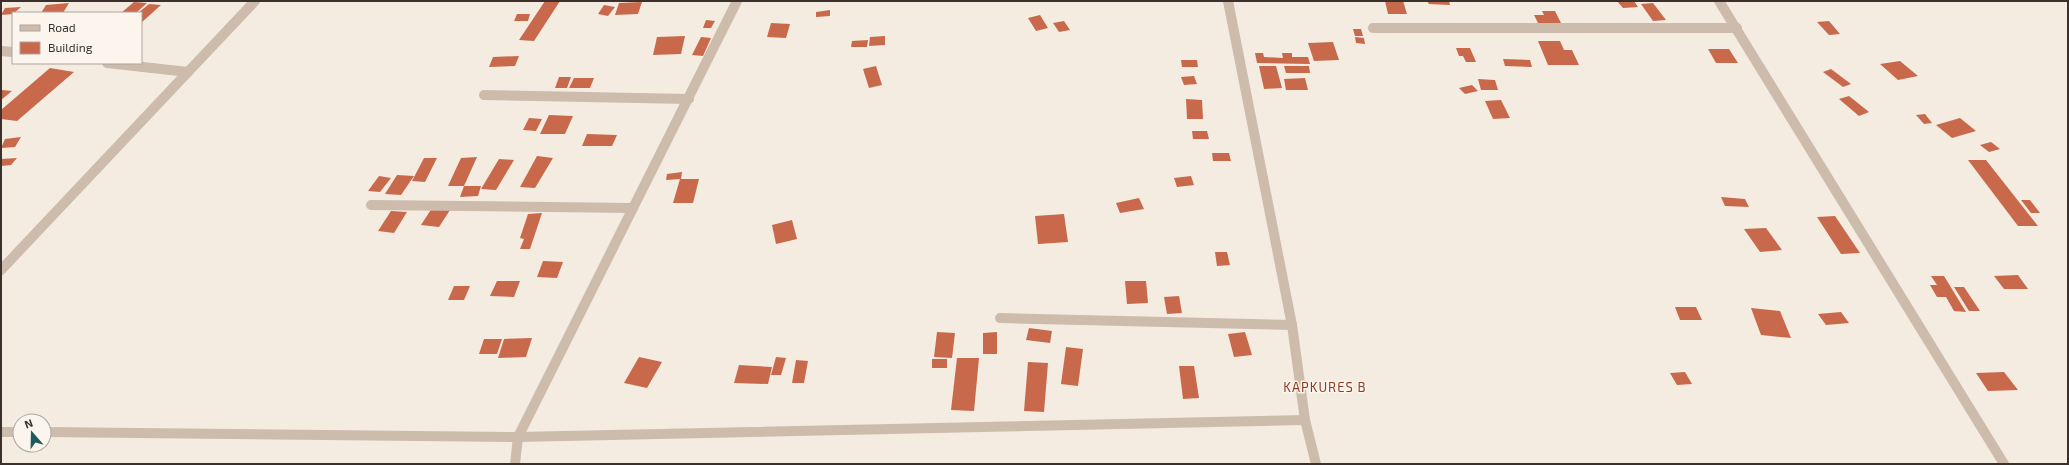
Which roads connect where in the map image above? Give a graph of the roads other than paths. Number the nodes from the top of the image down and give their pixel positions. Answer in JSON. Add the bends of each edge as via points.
{"nodes":[{"id":1,"x":255,"y":1,"type":"edge"},
{"id":2,"x":737,"y":1,"type":"edge"},
{"id":3,"x":1228,"y":1,"type":"edge"},
{"id":4,"x":1719,"y":1,"type":"edge"},
{"id":5,"x":1373,"y":28,"type":"dead end"},
{"id":6,"x":1737,"y":28,"type":"junction"},
{"id":7,"x":1,"y":51,"type":"edge"},
{"id":8,"x":12,"y":52,"type":"edge"},
{"id":9,"x":116,"y":64,"type":"edge"},
{"id":10,"x":188,"y":72,"type":"junction"},
{"id":11,"x":484,"y":95,"type":"dead end"},
{"id":12,"x":689,"y":99,"type":"junction"},
{"id":13,"x":371,"y":205,"type":"dead end"},
{"id":14,"x":633,"y":208,"type":"junction"},
{"id":15,"x":1,"y":270,"type":"edge"},
{"id":16,"x":1000,"y":318,"type":"dead end"},
{"id":17,"x":1292,"y":326,"type":"junction"},
{"id":18,"x":1305,"y":420,"type":"junction"},
{"id":19,"x":1,"y":432,"type":"edge"},
{"id":20,"x":12,"y":432,"type":"edge"},
{"id":21,"x":52,"y":432,"type":"edge"},
{"id":22,"x":518,"y":437,"type":"junction"},
{"id":23,"x":515,"y":464,"type":"edge"},
{"id":24,"x":1316,"y":464,"type":"edge"},
{"id":25,"x":2004,"y":464,"type":"edge"}],
"edges":[{"from":1,"to":10,"type":"street"},
{"from":2,"to":12,"type":"street"},
{"from":3,"to":17,"type":"street"},
{"from":4,"to":6,"type":"street"},
{"from":5,"to":6,"type":"street"},
{"from":6,"to":25,"type":"street"},
{"from":7,"to":8,"type":"street"},
{"from":9,"to":10,"type":"street"},
{"from":10,"to":15,"type":"street"},
{"from":11,"to":12,"type":"street"},
{"from":12,"to":14,"type":"street"},
{"from":13,"to":14,"type":"street"},
{"from":14,"to":22,"type":"street"},
{"from":16,"to":17,"type":"street"},
{"from":17,"to":18,"type":"street"},
{"from":18,"to":22,"type":"street"},
{"from":18,"to":24,"type":"street"},
{"from":19,"to":20,"type":"street"},
{"from":21,"to":22,"type":"street"},
{"from":22,"to":23,"type":"street"}]}
